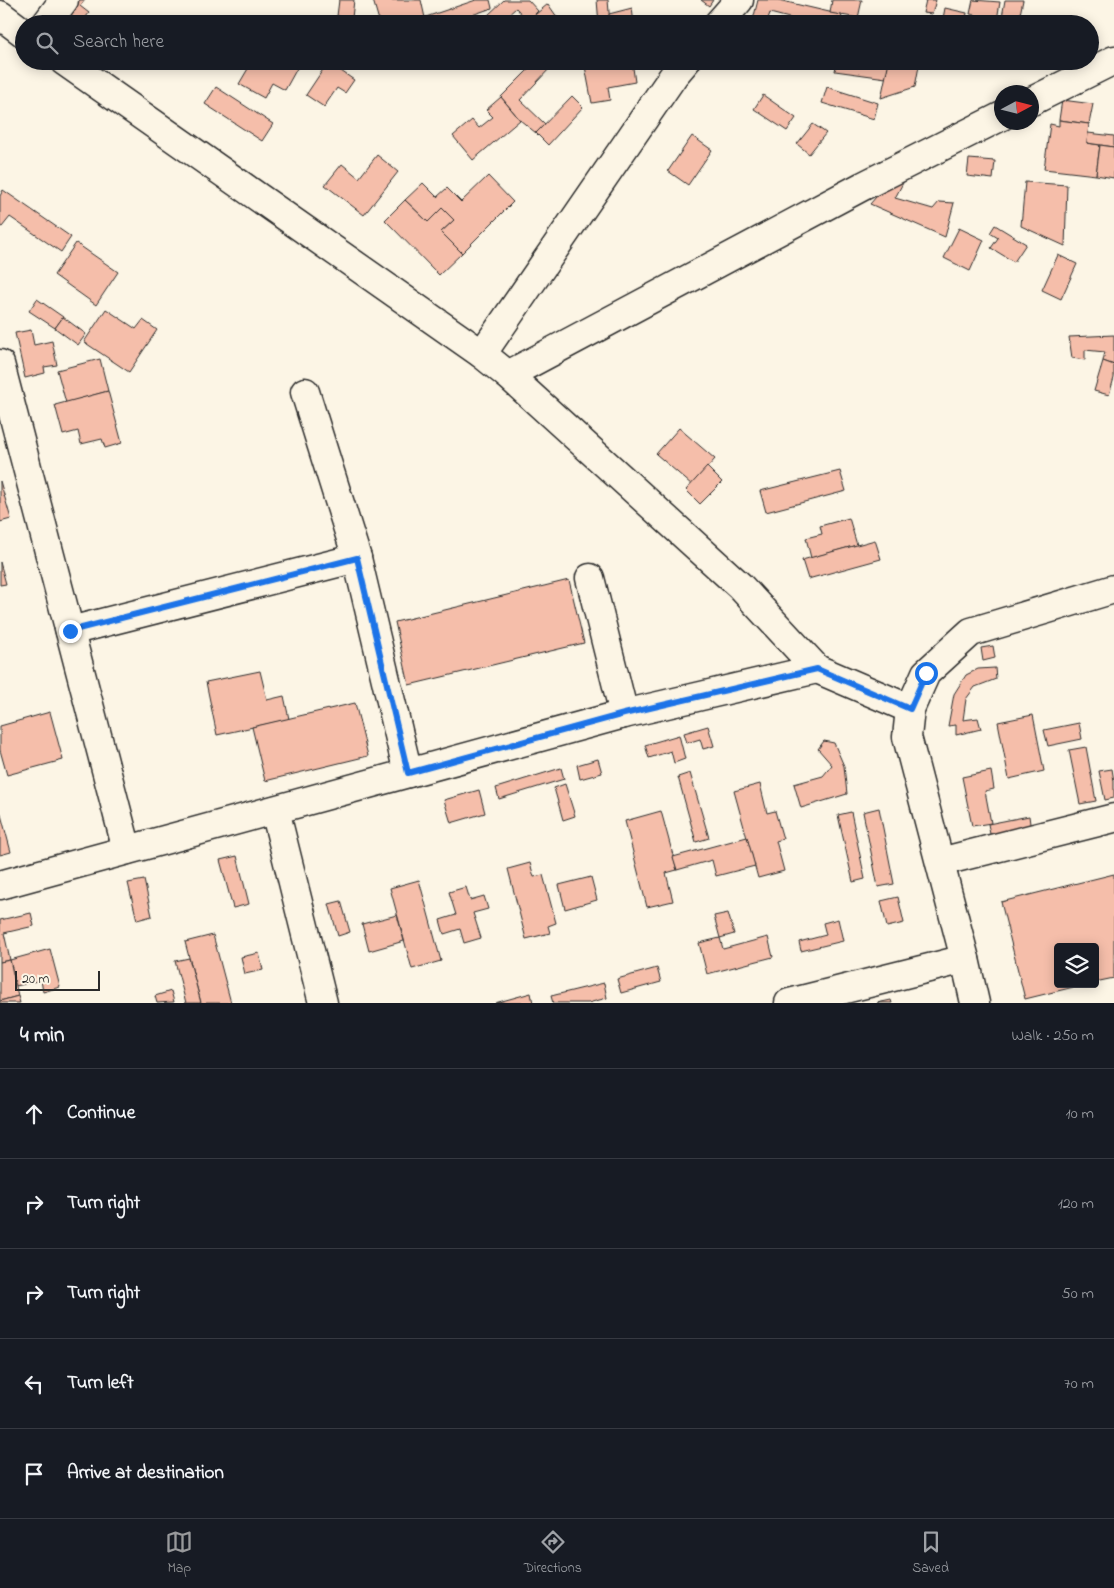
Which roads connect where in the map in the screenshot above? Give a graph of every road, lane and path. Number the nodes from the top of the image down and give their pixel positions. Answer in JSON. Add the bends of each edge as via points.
{"nodes":[{"id":1,"x":64,"y":0,"type":"edge"},
{"id":2,"x":739,"y":0,"type":"edge"},
{"id":3,"x":53,"y":15,"type":"edge"},
{"id":4,"x":726,"y":15,"type":"edge"},
{"id":5,"x":0,"y":16,"type":"edge"},
{"id":6,"x":15,"y":27,"type":"edge"},
{"id":7,"x":1114,"y":60,"type":"edge"},
{"id":8,"x":1099,"y":68,"type":"edge"},
{"id":9,"x":77,"y":70,"type":"edge"},
{"id":10,"x":678,"y":70,"type":"edge"},
{"id":11,"x":1094,"y":70,"type":"edge"},
{"id":12,"x":1039,"y":98,"type":"edge"},
{"id":13,"x":994,"y":120,"type":"edge"},
{"id":14,"x":482,"y":354,"type":"junction"},
{"id":15,"x":0,"y":364,"type":"edge"},
{"id":16,"x":508,"y":375,"type":"junction"},
{"id":17,"x":306,"y":392,"type":"dead end"},
{"id":18,"x":357,"y":558,"type":"junction"},
{"id":19,"x":590,"y":578,"type":"dead end"},
{"id":20,"x":1114,"y":589,"type":"edge"},
{"id":21,"x":70,"y":631,"type":"junction"},
{"id":22,"x":817,"y":669,"type":"junction"},
{"id":23,"x":910,"y":709,"type":"junction"},
{"id":24,"x":624,"y":714,"type":"junction"},
{"id":25,"x":408,"y":773,"type":"junction"},
{"id":26,"x":275,"y":810,"type":"junction"},
{"id":27,"x":1114,"y":818,"type":"edge"},
{"id":28,"x":127,"y":850,"type":"junction"},
{"id":29,"x":940,"y":862,"type":"junction"},
{"id":30,"x":0,"y":885,"type":"edge"},
{"id":31,"x":965,"y":959,"type":"junction"},
{"id":32,"x":323,"y":1003,"type":"edge"},
{"id":33,"x":789,"y":1003,"type":"edge"},
{"id":34,"x":975,"y":1003,"type":"edge"}],
"edges":[{"from":1,"to":3,"type":"street"},
{"from":2,"to":4,"type":"street"},
{"from":5,"to":6,"type":"street"},
{"from":7,"to":8,"type":"street"},
{"from":9,"to":14,"type":"street"},
{"from":10,"to":14,"type":"street"},
{"from":11,"to":12,"type":"street"},
{"from":13,"to":16,"type":"street"},
{"from":14,"to":16,"type":"street"},
{"from":15,"to":21,"type":"street"},
{"from":16,"to":22,"type":"street","via":[[740,586]]},
{"from":17,"to":18,"type":"street"},
{"from":18,"to":21,"type":"street"},
{"from":18,"to":25,"type":"street"},
{"from":19,"to":24,"type":"street"},
{"from":20,"to":23,"type":"street","via":[[971,632],[926,673]]},
{"from":21,"to":28,"type":"street"},
{"from":22,"to":23,"type":"street"},
{"from":22,"to":24,"type":"street"},
{"from":23,"to":29,"type":"street","via":[[907,737]]},
{"from":24,"to":25,"type":"street"},
{"from":25,"to":26,"type":"street"},
{"from":26,"to":28,"type":"street"},
{"from":26,"to":32,"type":"street"},
{"from":27,"to":29,"type":"street"},
{"from":28,"to":30,"type":"street"},
{"from":29,"to":31,"type":"street"},
{"from":31,"to":33,"type":"street"},
{"from":31,"to":34,"type":"street"}]}
